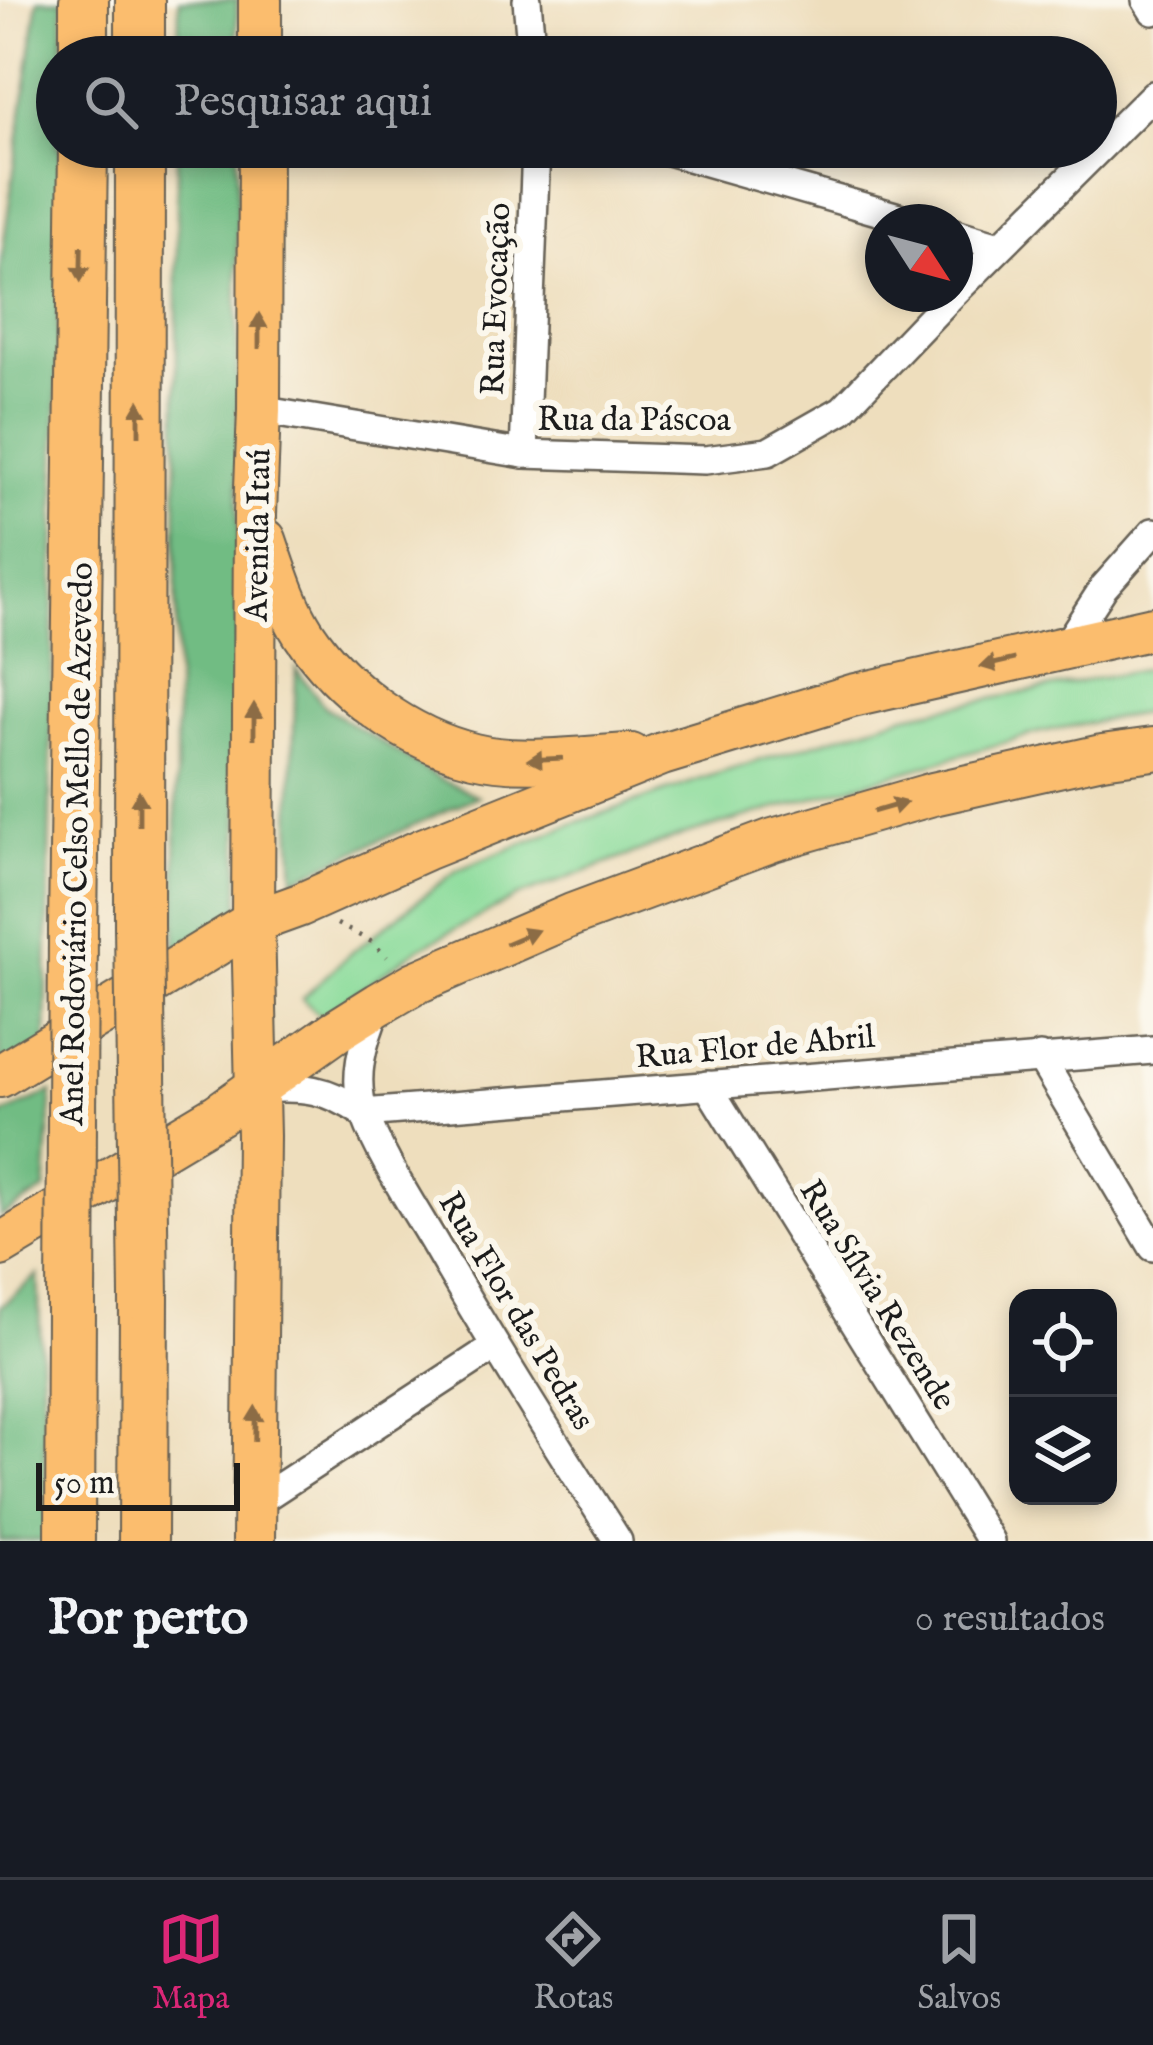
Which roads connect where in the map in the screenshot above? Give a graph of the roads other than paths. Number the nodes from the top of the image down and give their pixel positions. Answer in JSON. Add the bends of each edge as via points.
{"nodes":[{"id":1,"x":84,"y":0,"type":"edge"},
{"id":2,"x":140,"y":0,"type":"edge"},
{"id":3,"x":260,"y":0,"type":"edge"},
{"id":4,"x":527,"y":0,"type":"edge"},
{"id":5,"x":1146,"y":0,"type":"edge"},
{"id":6,"x":1153,"y":11,"type":"edge"},
{"id":7,"x":84,"y":36,"type":"edge"},
{"id":8,"x":140,"y":36,"type":"edge"},
{"id":9,"x":260,"y":36,"type":"edge"},
{"id":10,"x":530,"y":36,"type":"edge"},
{"id":11,"x":1153,"y":95,"type":"edge"},
{"id":12,"x":1117,"y":130,"type":"edge"},
{"id":13,"x":82,"y":168,"type":"edge"},
{"id":14,"x":140,"y":168,"type":"edge"},
{"id":15,"x":260,"y":168,"type":"edge"},
{"id":16,"x":535,"y":168,"type":"edge"},
{"id":17,"x":727,"y":168,"type":"edge"},
{"id":18,"x":1079,"y":168,"type":"edge"},
{"id":19,"x":865,"y":207,"type":"edge"},
{"id":20,"x":973,"y":238,"type":"edge"},
{"id":21,"x":999,"y":246,"type":"junction"},
{"id":22,"x":973,"y":273,"type":"edge"},
{"id":23,"x":936,"y":312,"type":"edge"},
{"id":24,"x":259,"y":410,"type":"junction"},
{"id":25,"x":524,"y":454,"type":"junction"},
{"id":26,"x":255,"y":514,"type":"junction"},
{"id":27,"x":1153,"y":532,"type":"edge"},
{"id":28,"x":1153,"y":628,"type":"edge"},
{"id":29,"x":1065,"y":647,"type":"junction"},
{"id":30,"x":1153,"y":749,"type":"edge"},
{"id":31,"x":662,"y":754,"type":"junction"},
{"id":32,"x":253,"y":922,"type":"junction"},
{"id":33,"x":397,"y":994,"type":"junction"},
{"id":34,"x":1153,"y":1050,"type":"edge"},
{"id":35,"x":1040,"y":1058,"type":"junction"},
{"id":36,"x":0,"y":1076,"type":"edge"},
{"id":37,"x":707,"y":1085,"type":"junction"},
{"id":38,"x":258,"y":1089,"type":"junction"},
{"id":39,"x":364,"y":1112,"type":"junction"},
{"id":40,"x":0,"y":1245,"type":"edge"},
{"id":41,"x":1153,"y":1247,"type":"edge"},
{"id":42,"x":494,"y":1347,"type":"junction"},
{"id":43,"x":254,"y":1522,"type":"edge"},
{"id":44,"x":70,"y":1541,"type":"edge"},
{"id":45,"x":143,"y":1541,"type":"edge"},
{"id":46,"x":618,"y":1541,"type":"edge"},
{"id":47,"x":990,"y":1541,"type":"edge"}],
"edges":[{"from":1,"to":7,"type":"highway"},
{"from":2,"to":8,"type":"highway"},
{"from":3,"to":9,"type":"main road"},
{"from":4,"to":10,"type":"street"},
{"from":5,"to":6,"type":"street"},
{"from":11,"to":12,"type":"street","name":"Rua da Páscoa"},
{"from":13,"to":44,"type":"highway","name":"Anel Rodoviário Celso Mello de Azevedo","one_way":true,"bridge":true},
{"from":45,"to":14,"type":"highway","name":"Anel Rodoviário Celso Mello de Azevedo","one_way":true,"bridge":true},
{"from":24,"to":15,"type":"main road","name":"Avenida Itaú","one_way":true},
{"from":16,"to":25,"type":"street","name":"Rua Evocação"},
{"from":17,"to":19,"type":"street"},
{"from":18,"to":21,"type":"street","name":"Rua da Páscoa"},
{"from":20,"to":21,"type":"street"},
{"from":21,"to":22,"type":"street","name":"Rua da Páscoa"},
{"from":23,"to":25,"type":"street","name":"Rua da Páscoa","via":[[842,410],[768,452],[705,460]]},
{"from":24,"to":25,"type":"street","name":"Rua da Páscoa"},
{"from":24,"to":26,"type":"main road","name":"Avenida Itaú"},
{"from":31,"to":26,"type":"main road","one_way":true,"via":[[474,755],[386,716],[304,633]]},
{"from":32,"to":26,"type":"main road","name":"Avenida Itaú","one_way":true},
{"from":27,"to":29,"type":"street"},
{"from":28,"to":29,"type":"main road"},
{"from":29,"to":31,"type":"main road","one_way":true,"via":[[852,696]]},
{"from":33,"to":30,"type":"main road","one_way":true,"via":[[572,915],[773,840],[954,789]]},
{"from":31,"to":32,"type":"main road"},
{"from":32,"to":36,"type":"main road"},
{"from":32,"to":38,"type":"main road"},
{"from":33,"to":38,"type":"main road"},
{"from":33,"to":39,"type":"street","name":"Rua Flor das Pedras","via":[[364,1038]]},
{"from":34,"to":35,"type":"street","name":"Rua Flor de Abril"},
{"from":35,"to":37,"type":"street","name":"Rua Flor de Abril"},
{"from":35,"to":41,"type":"street"},
{"from":37,"to":39,"type":"street","name":"Rua Flor de Abril"},
{"from":37,"to":47,"type":"street","name":"Rua Sílvia Rezende"},
{"from":38,"to":39,"type":"street","via":[[323,1090]]},
{"from":38,"to":40,"type":"main road"},
{"from":43,"to":38,"type":"main road","one_way":true},
{"from":39,"to":42,"type":"street","name":"Rua Flor das Pedras"},
{"from":42,"to":43,"type":"street"},
{"from":42,"to":46,"type":"street","name":"Rua Flor das Pedras"}]}
